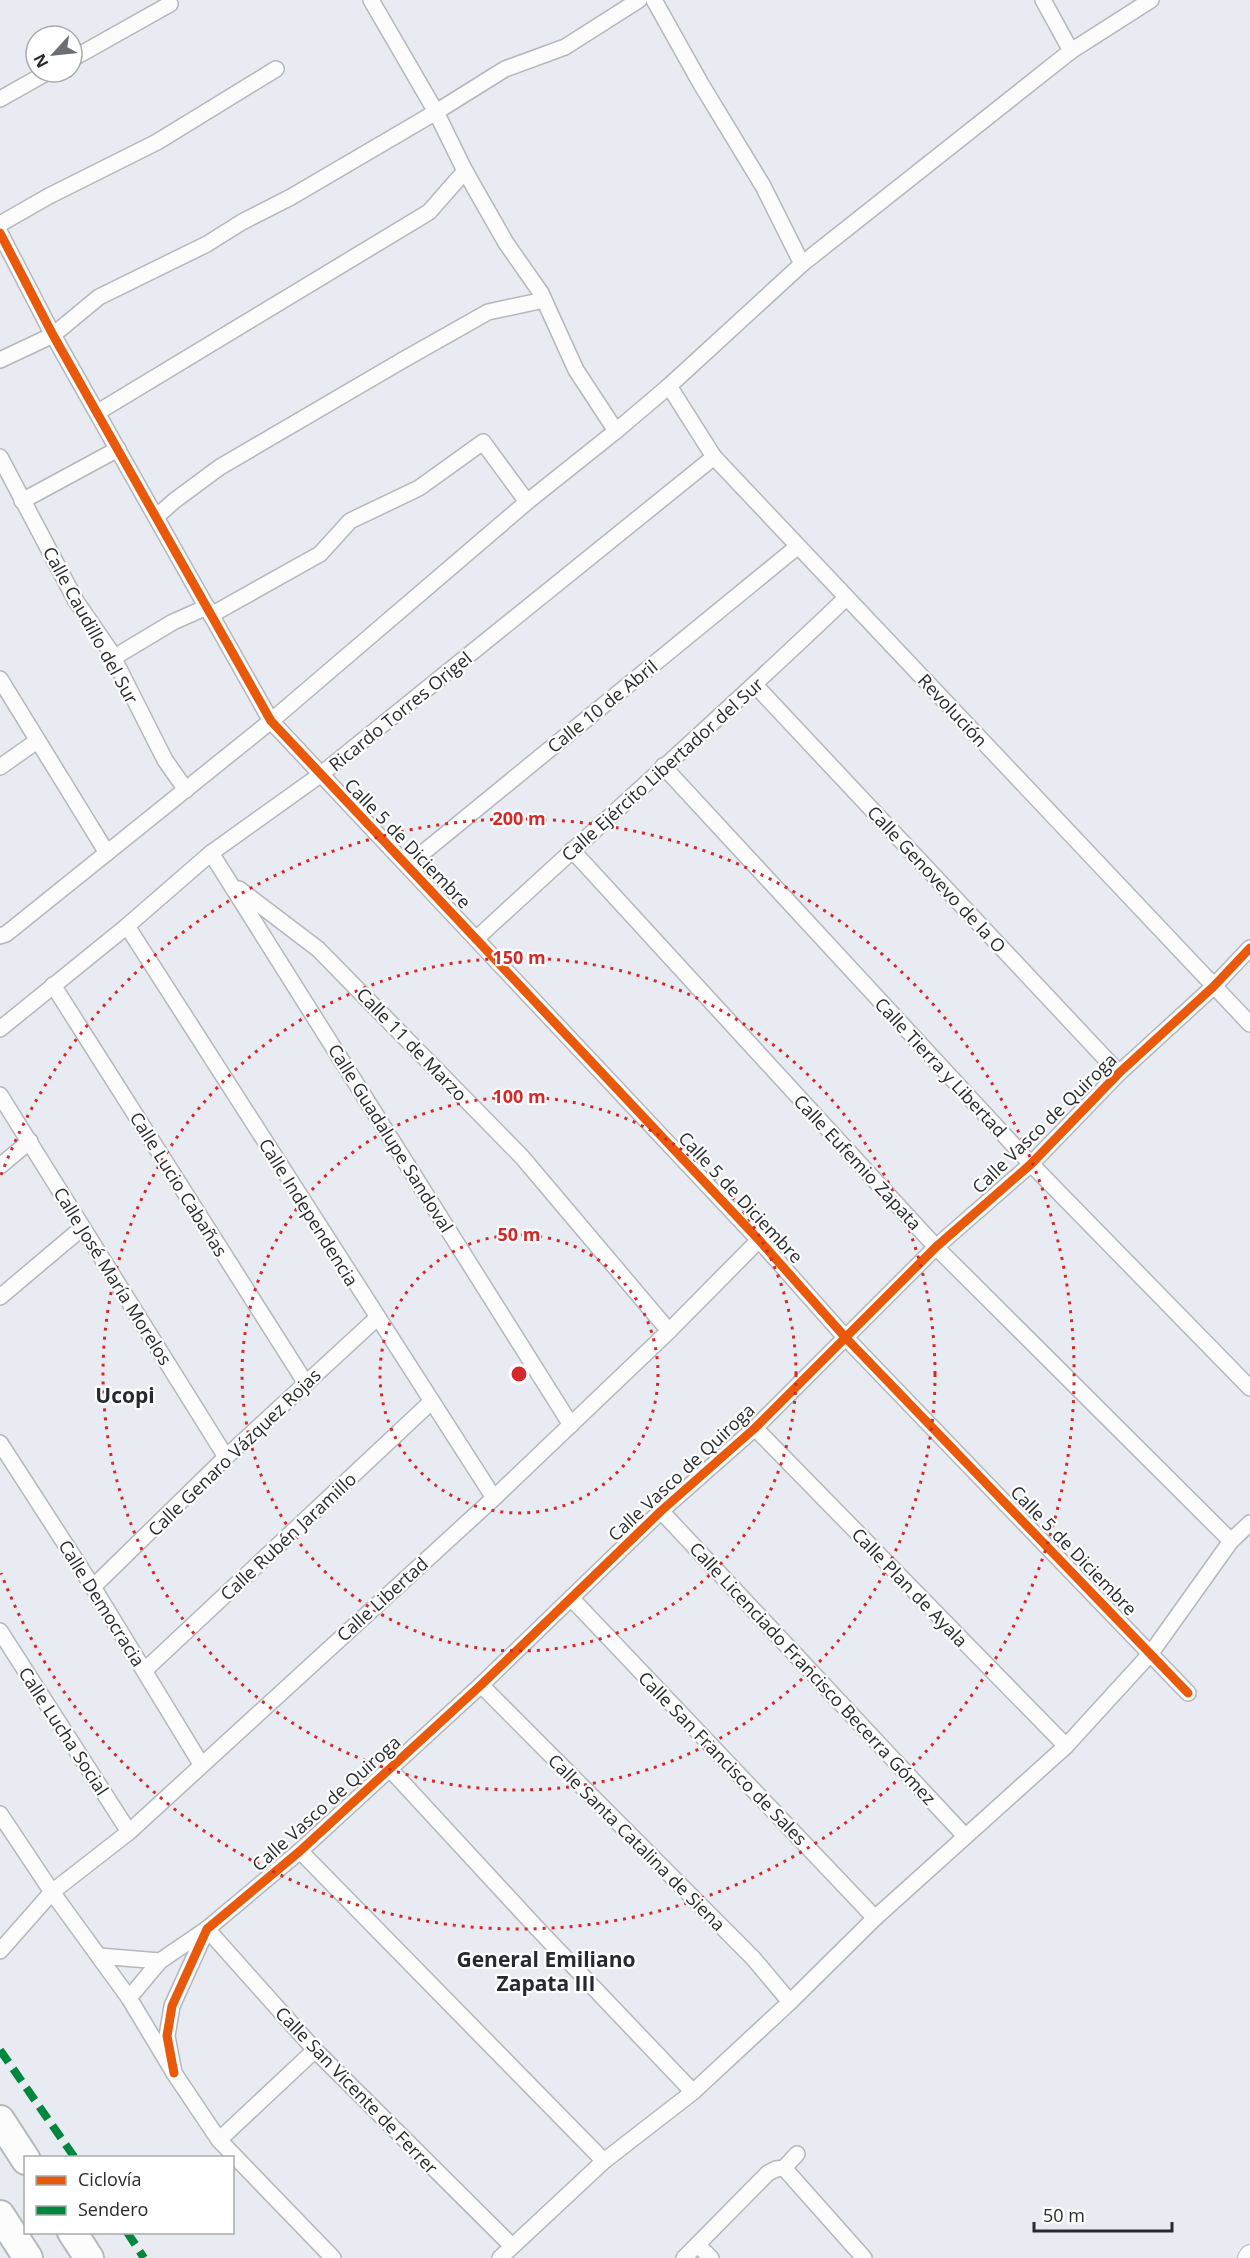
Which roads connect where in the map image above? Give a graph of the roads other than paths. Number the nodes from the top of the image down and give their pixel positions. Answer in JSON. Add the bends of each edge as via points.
{"nodes":[{"id":1,"x":371,"y":0,"type":"edge"},
{"id":2,"x":639,"y":0,"type":"edge"},
{"id":3,"x":654,"y":0,"type":"edge"},
{"id":4,"x":1043,"y":0,"type":"edge"},
{"id":5,"x":1151,"y":0,"type":"edge"},
{"id":6,"x":170,"y":4,"type":"dead end"},
{"id":7,"x":1071,"y":51,"type":"junction"},
{"id":8,"x":84,"y":52,"type":"edge"},
{"id":9,"x":276,"y":69,"type":"dead end"},
{"id":10,"x":27,"y":84,"type":"edge"},
{"id":11,"x":0,"y":99,"type":"edge"},
{"id":12,"x":436,"y":112,"type":"junction"},
{"id":13,"x":465,"y":171,"type":"junction"},
{"id":14,"x":0,"y":224,"type":"edge"},
{"id":15,"x":0,"y":233,"type":"edge"},
{"id":16,"x":802,"y":264,"type":"junction"},
{"id":17,"x":544,"y":300,"type":"junction"},
{"id":18,"x":53,"y":335,"type":"junction"},
{"id":19,"x":0,"y":360,"type":"edge"},
{"id":20,"x":669,"y":386,"type":"junction"},
{"id":21,"x":98,"y":412,"type":"junction"},
{"id":22,"x":616,"y":431,"type":"junction"},
{"id":23,"x":118,"y":449,"type":"junction"},
{"id":24,"x":714,"y":457,"type":"junction"},
{"id":25,"x":0,"y":458,"type":"edge"},
{"id":26,"x":6,"y":488,"type":"edge"},
{"id":27,"x":22,"y":501,"type":"junction"},
{"id":28,"x":526,"y":502,"type":"junction"},
{"id":29,"x":156,"y":518,"type":"junction"},
{"id":30,"x":797,"y":547,"type":"junction"},
{"id":31,"x":846,"y":598,"type":"junction"},
{"id":32,"x":209,"y":611,"type":"junction"},
{"id":33,"x":113,"y":658,"type":"junction"},
{"id":34,"x":0,"y":679,"type":"edge"},
{"id":35,"x":755,"y":685,"type":"junction"},
{"id":36,"x":272,"y":721,"type":"junction"},
{"id":37,"x":37,"y":741,"type":"junction"},
{"id":38,"x":663,"y":766,"type":"junction"},
{"id":39,"x":0,"y":767,"type":"edge"},
{"id":40,"x":320,"y":775,"type":"junction"},
{"id":41,"x":186,"y":790,"type":"junction"},
{"id":42,"x":572,"y":850,"type":"junction"},
{"id":43,"x":211,"y":852,"type":"junction"},
{"id":44,"x":107,"y":853,"type":"junction"},
{"id":45,"x":408,"y":865,"type":"junction"},
{"id":46,"x":232,"y":884,"type":"junction"},
{"id":47,"x":127,"y":926,"type":"junction"},
{"id":48,"x":0,"y":936,"type":"edge"},
{"id":49,"x":476,"y":939,"type":"junction"},
{"id":50,"x":1250,"y":948,"type":"edge"},
{"id":51,"x":53,"y":985,"type":"junction"},
{"id":52,"x":1213,"y":987,"type":"junction"},
{"id":53,"x":1250,"y":1024,"type":"edge"},
{"id":54,"x":0,"y":1029,"type":"edge"},
{"id":55,"x":1119,"y":1073,"type":"junction"},
{"id":56,"x":0,"y":1095,"type":"edge"},
{"id":57,"x":30,"y":1141,"type":"junction"},
{"id":58,"x":1031,"y":1164,"type":"junction"},
{"id":59,"x":0,"y":1166,"type":"edge"},
{"id":60,"x":82,"y":1228,"type":"junction"},
{"id":61,"x":759,"y":1240,"type":"junction"},
{"id":62,"x":936,"y":1247,"type":"junction"},
{"id":63,"x":0,"y":1297,"type":"edge"},
{"id":64,"x":377,"y":1318,"type":"junction"},
{"id":65,"x":669,"y":1331,"type":"junction"},
{"id":66,"x":845,"y":1337,"type":"junction"},
{"id":67,"x":306,"y":1382,"type":"junction"},
{"id":68,"x":1250,"y":1388,"type":"edge"},
{"id":69,"x":431,"y":1402,"type":"junction"},
{"id":70,"x":571,"y":1425,"type":"junction"},
{"id":71,"x":754,"y":1428,"type":"junction"},
{"id":72,"x":0,"y":1443,"type":"edge"},
{"id":73,"x":226,"y":1457,"type":"junction"},
{"id":74,"x":494,"y":1498,"type":"junction"},
{"id":75,"x":661,"y":1510,"type":"junction"},
{"id":76,"x":1250,"y":1523,"type":"edge"},
{"id":77,"x":1231,"y":1542,"type":"junction"},
{"id":78,"x":93,"y":1587,"type":"junction"},
{"id":79,"x":571,"y":1598,"type":"junction"},
{"id":80,"x":0,"y":1631,"type":"edge"},
{"id":81,"x":1151,"y":1653,"type":"junction"},
{"id":82,"x":145,"y":1670,"type":"junction"},
{"id":83,"x":481,"y":1685,"type":"junction"},
{"id":84,"x":1188,"y":1693,"type":"dead end"},
{"id":85,"x":1066,"y":1746,"type":"junction"},
{"id":86,"x":201,"y":1764,"type":"junction"},
{"id":87,"x":389,"y":1768,"type":"junction"},
{"id":88,"x":0,"y":1814,"type":"edge"},
{"id":89,"x":129,"y":1832,"type":"junction"},
{"id":90,"x":965,"y":1836,"type":"junction"},
{"id":91,"x":300,"y":1851,"type":"junction"},
{"id":92,"x":52,"y":1892,"type":"junction"},
{"id":93,"x":875,"y":1918,"type":"junction"},
{"id":94,"x":207,"y":1929,"type":"junction"},
{"id":95,"x":0,"y":1951,"type":"edge"},
{"id":96,"x":99,"y":1956,"type":"junction"},
{"id":97,"x":160,"y":1961,"type":"junction"},
{"id":98,"x":129,"y":1998,"type":"junction"},
{"id":99,"x":790,"y":2002,"type":"junction"},
{"id":100,"x":315,"y":2050,"type":"junction"},
{"id":101,"x":174,"y":2073,"type":"junction"},
{"id":102,"x":693,"y":2092,"type":"junction"},
{"id":103,"x":0,"y":2120,"type":"edge"},
{"id":104,"x":219,"y":2140,"type":"junction"},
{"id":105,"x":797,"y":2154,"type":"dead end"},
{"id":106,"x":24,"y":2157,"type":"edge"},
{"id":107,"x":604,"y":2161,"type":"junction"},
{"id":108,"x":784,"y":2168,"type":"junction"},
{"id":109,"x":0,"y":2215,"type":"edge"},
{"id":110,"x":73,"y":2234,"type":"edge"},
{"id":111,"x":698,"y":2245,"type":"junction"},
{"id":112,"x":512,"y":2246,"type":"junction"},
{"id":113,"x":28,"y":2258,"type":"edge"},
{"id":114,"x":89,"y":2258,"type":"edge"},
{"id":115,"x":333,"y":2258,"type":"edge"},
{"id":116,"x":500,"y":2258,"type":"edge"},
{"id":117,"x":684,"y":2258,"type":"edge"},
{"id":118,"x":711,"y":2258,"type":"edge"},
{"id":119,"x":864,"y":2258,"type":"edge"}],
"edges":[{"from":1,"to":12,"type":"street"},
{"from":2,"to":12,"type":"street","via":[[565,47],[505,69]]},
{"from":3,"to":16,"type":"street","via":[[763,186]]},
{"from":4,"to":7,"type":"street"},
{"from":5,"to":7,"type":"street"},
{"from":6,"to":8,"type":"street"},
{"from":7,"to":16,"type":"street"},
{"from":9,"to":14,"type":"street","via":[[157,142]]},
{"from":10,"to":11,"type":"street"},
{"from":12,"to":13,"type":"street"},
{"from":12,"to":18,"type":"street","via":[[207,244],[99,297]]},
{"from":13,"to":17,"type":"street"},
{"from":13,"to":21,"type":"street","via":[[429,212]]},
{"from":15,"to":18,"type":"street","name":"Calle 5 de Diciembre"},
{"from":16,"to":20,"type":"street"},
{"from":17,"to":22,"type":"street","via":[[576,370]]},
{"from":17,"to":29,"type":"street","via":[[488,312],[412,354],[220,467]]},
{"from":18,"to":19,"type":"street"},
{"from":18,"to":21,"type":"street","name":"Calle 5 de Diciembre"},
{"from":20,"to":22,"type":"street"},
{"from":20,"to":24,"type":"street","name":"Revolución"},
{"from":21,"to":23,"type":"street","name":"Calle 5 de Diciembre"},
{"from":22,"to":28,"type":"street"},
{"from":23,"to":27,"type":"street"},
{"from":23,"to":29,"type":"street","name":"Calle 5 de Diciembre"},
{"from":24,"to":30,"type":"street","name":"Revolución"},
{"from":24,"to":40,"type":"street","name":"Ricardo Torres Origel"},
{"from":25,"to":26,"type":"street","name":"Calle Caudillo del Sur"},
{"from":26,"to":27,"type":"street","name":"Calle Caudillo del Sur"},
{"from":27,"to":33,"type":"street","name":"Calle Caudillo del Sur","via":[[76,601]]},
{"from":28,"to":32,"type":"street","via":[[483,442],[419,488],[350,521],[320,554]]},
{"from":28,"to":36,"type":"street"},
{"from":29,"to":32,"type":"street","name":"Calle 5 de Diciembre"},
{"from":30,"to":31,"type":"street","name":"Revolución"},
{"from":30,"to":45,"type":"street","name":"Calle 10 de Abril"},
{"from":31,"to":35,"type":"street","name":"Calle Ejército Libertador del Sur"},
{"from":31,"to":52,"type":"street","name":"Revolución"},
{"from":32,"to":33,"type":"street","via":[[173,622]]},
{"from":32,"to":36,"type":"street","name":"Calle 5 de Diciembre"},
{"from":33,"to":41,"type":"street","name":"Calle Caudillo del Sur","via":[[165,760]]},
{"from":34,"to":37,"type":"street"},
{"from":35,"to":38,"type":"street","name":"Calle Ejército Libertador del Sur"},
{"from":35,"to":55,"type":"street","name":"Calle Genovevo de la O"},
{"from":36,"to":40,"type":"street","name":"Calle 5 de Diciembre"},
{"from":36,"to":41,"type":"street"},
{"from":37,"to":39,"type":"street"},
{"from":37,"to":44,"type":"street"},
{"from":38,"to":42,"type":"street","name":"Calle Ejército Libertador del Sur"},
{"from":38,"to":58,"type":"street","name":"Calle Tierra y Libertad"},
{"from":40,"to":43,"type":"street","name":"Ricardo Torres Origel"},
{"from":40,"to":45,"type":"street","name":"Calle 5 de Diciembre"},
{"from":41,"to":44,"type":"street"},
{"from":42,"to":49,"type":"street","name":"Calle Ejército Libertador del Sur"},
{"from":42,"to":62,"type":"street","name":"Calle Eufemio Zapata"},
{"from":43,"to":46,"type":"street","name":"Calle Guadalupe Sandoval"},
{"from":43,"to":47,"type":"street","name":"Ricardo Torres Origel"},
{"from":44,"to":48,"type":"street"},
{"from":45,"to":49,"type":"street","name":"Calle 5 de Diciembre"},
{"from":46,"to":65,"type":"street","name":"Calle 11 de Marzo","via":[[318,949],[522,1156]]},
{"from":46,"to":70,"type":"street","name":"Calle Guadalupe Sandoval"},
{"from":47,"to":51,"type":"street","name":"Ricardo Torres Origel"},
{"from":47,"to":64,"type":"street","name":"Calle Independencia"},
{"from":49,"to":61,"type":"street","name":"Calle 5 de Diciembre"},
{"from":50,"to":52,"type":"street","name":"Calle Vasco de Quiroga"},
{"from":51,"to":54,"type":"street","name":"Ricardo Torres Origel"},
{"from":51,"to":67,"type":"street","name":"Calle Lucio Cabañas"},
{"from":52,"to":53,"type":"street","name":"Revolución"},
{"from":52,"to":55,"type":"street","name":"Calle Vasco de Quiroga"},
{"from":55,"to":58,"type":"street","name":"Calle Vasco de Quiroga"},
{"from":56,"to":57,"type":"street","name":"Calle José María Morelos"},
{"from":57,"to":59,"type":"street"},
{"from":57,"to":60,"type":"street","name":"Calle José María Morelos"},
{"from":58,"to":62,"type":"street","name":"Calle Vasco de Quiroga"},
{"from":58,"to":68,"type":"street","name":"Calle Tierra y Libertad"},
{"from":60,"to":63,"type":"street"},
{"from":60,"to":73,"type":"street","name":"Calle José María Morelos"},
{"from":61,"to":65,"type":"street","name":"Calle Libertad"},
{"from":61,"to":66,"type":"street","name":"Calle 5 de Diciembre"},
{"from":62,"to":66,"type":"street","name":"Calle Vasco de Quiroga"},
{"from":62,"to":77,"type":"street","name":"Calle Eufemio Zapata"},
{"from":64,"to":67,"type":"street","name":"Calle Genaro Vázquez Rojas"},
{"from":64,"to":69,"type":"street","name":"Calle Independencia"},
{"from":65,"to":70,"type":"street","name":"Calle Libertad"},
{"from":66,"to":71,"type":"street","name":"Calle Vasco de Quiroga"},
{"from":66,"to":81,"type":"street","name":"Calle 5 de Diciembre"},
{"from":67,"to":73,"type":"street","name":"Calle Genaro Vázquez Rojas"},
{"from":69,"to":74,"type":"street","name":"Calle Independencia"},
{"from":69,"to":82,"type":"street","name":"Calle Rubén Jaramillo"},
{"from":70,"to":74,"type":"street","name":"Calle Libertad"},
{"from":71,"to":75,"type":"street","name":"Calle Vasco de Quiroga"},
{"from":71,"to":85,"type":"street","name":"Calle Plan de Ayala"},
{"from":72,"to":78,"type":"street","name":"Calle Democracia"},
{"from":73,"to":78,"type":"street","name":"Calle Genaro Vázquez Rojas"},
{"from":74,"to":86,"type":"street","name":"Calle Libertad"},
{"from":75,"to":79,"type":"street","name":"Calle Vasco de Quiroga"},
{"from":75,"to":90,"type":"street","name":"Calle Licenciado Francisco Becerra Gómez"},
{"from":76,"to":77,"type":"street"},
{"from":77,"to":81,"type":"street"},
{"from":78,"to":82,"type":"street","name":"Calle Democracia"},
{"from":79,"to":83,"type":"street","name":"Calle Vasco de Quiroga"},
{"from":79,"to":93,"type":"street","name":"Calle San Francisco de Sales"},
{"from":80,"to":89,"type":"street","name":"Calle Lucha Social"},
{"from":81,"to":84,"type":"street","name":"Calle 5 de Diciembre"},
{"from":81,"to":85,"type":"street"},
{"from":82,"to":86,"type":"street","name":"Calle Democracia"},
{"from":83,"to":87,"type":"street","name":"Calle Vasco de Quiroga"},
{"from":83,"to":99,"type":"street","name":"Calle Santa Catalina de Siena","via":[[753,1958]]},
{"from":85,"to":90,"type":"street"},
{"from":86,"to":89,"type":"street","name":"Calle Libertad"},
{"from":87,"to":91,"type":"street","name":"Calle Vasco de Quiroga"},
{"from":87,"to":102,"type":"street"},
{"from":88,"to":92,"type":"street"},
{"from":89,"to":92,"type":"street","name":"Calle Libertad"},
{"from":90,"to":93,"type":"street"},
{"from":91,"to":94,"type":"street","name":"Calle Vasco de Quiroga"},
{"from":91,"to":107,"type":"street"},
{"from":92,"to":95,"type":"street","name":"Calle Libertad"},
{"from":92,"to":96,"type":"street"},
{"from":93,"to":99,"type":"street"},
{"from":94,"to":97,"type":"street"},
{"from":94,"to":100,"type":"street","name":"Calle San Vicente de Ferrer"},
{"from":94,"to":101,"type":"street","name":"Calle Vasco de Quiroga","via":[[172,2006],[167,2036]]},
{"from":96,"to":97,"type":"street"},
{"from":96,"to":98,"type":"street"},
{"from":97,"to":98,"type":"street"},
{"from":98,"to":101,"type":"street"},
{"from":99,"to":102,"type":"street"},
{"from":100,"to":104,"type":"street"},
{"from":100,"to":112,"type":"street","name":"Calle San Vicente de Ferrer"},
{"from":101,"to":104,"type":"street"},
{"from":102,"to":107,"type":"street"},
{"from":103,"to":106,"type":"highway"},
{"from":104,"to":115,"type":"street"},
{"from":105,"to":108,"type":"street"},
{"from":107,"to":112,"type":"street"},
{"from":108,"to":111,"type":"street","via":[[768,2173]]},
{"from":108,"to":119,"type":"street"},
{"from":109,"to":113,"type":"highway"},
{"from":110,"to":114,"type":"highway"},
{"from":111,"to":117,"type":"street"},
{"from":111,"to":118,"type":"street"},
{"from":112,"to":116,"type":"street"}]}
